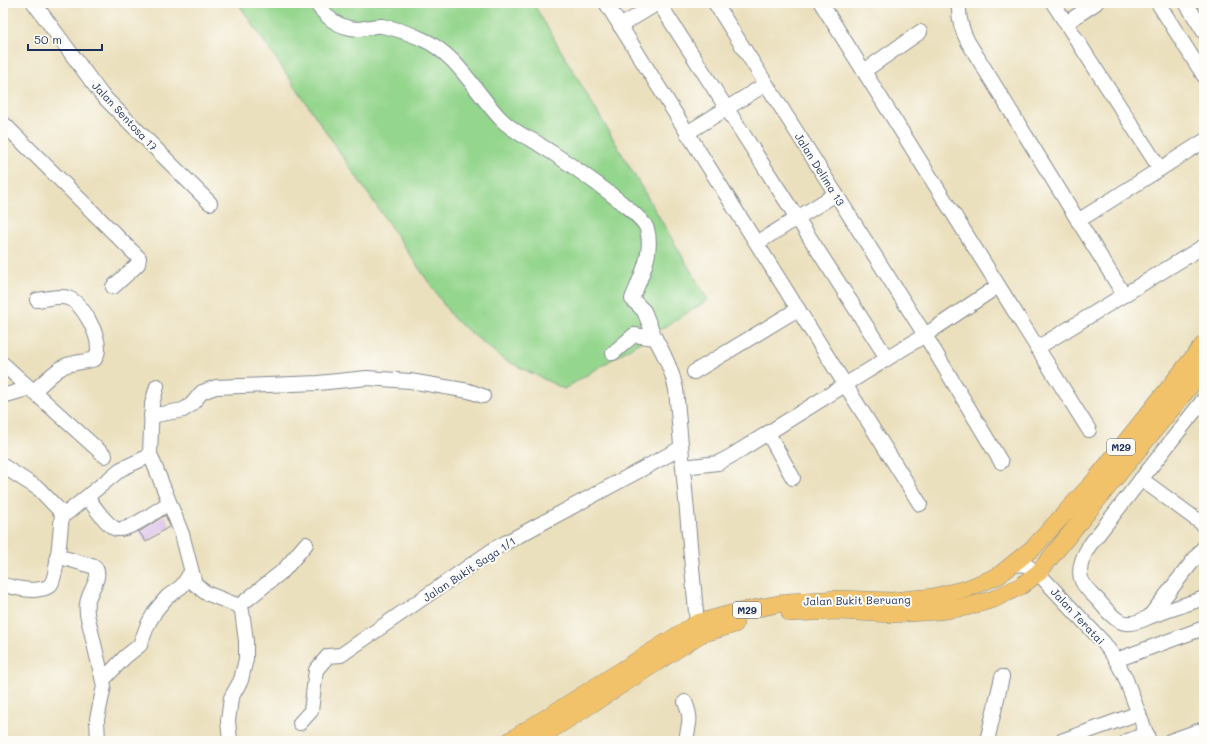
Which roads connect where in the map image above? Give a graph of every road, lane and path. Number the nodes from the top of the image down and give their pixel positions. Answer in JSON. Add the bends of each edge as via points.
{"nodes":[{"id":1,"x":34,"y":3,"type":"edge"},
{"id":2,"x":316,"y":3,"type":"edge"},
{"id":3,"x":606,"y":3,"type":"edge"},
{"id":4,"x":658,"y":3,"type":"edge"},
{"id":5,"x":715,"y":3,"type":"edge"},
{"id":6,"x":821,"y":3,"type":"edge"},
{"id":7,"x":959,"y":3,"type":"edge"},
{"id":8,"x":1053,"y":3,"type":"edge"},
{"id":9,"x":1096,"y":3,"type":"edge"},
{"id":10,"x":1158,"y":3,"type":"edge"},
{"id":11,"x":1186,"y":3,"type":"edge"},
{"id":12,"x":1066,"y":23,"type":"junction"},
{"id":13,"x":620,"y":26,"type":"junction"},
{"id":14,"x":920,"y":32,"type":"dead end"},
{"id":15,"x":1204,"y":32,"type":"edge"},
{"id":16,"x":864,"y":71,"type":"junction"},
{"id":17,"x":1204,"y":76,"type":"edge"},
{"id":18,"x":766,"y":84,"type":"junction"},
{"id":19,"x":726,"y":108,"type":"junction"},
{"id":20,"x":3,"y":123,"type":"edge"},
{"id":21,"x":687,"y":133,"type":"junction"},
{"id":22,"x":1204,"y":142,"type":"edge"},
{"id":23,"x":1160,"y":170,"type":"junction"},
{"id":24,"x":836,"y":194,"type":"junction"},
{"id":25,"x":210,"y":203,"type":"dead end"},
{"id":26,"x":797,"y":218,"type":"junction"},
{"id":27,"x":1078,"y":222,"type":"junction"},
{"id":28,"x":757,"y":243,"type":"junction"},
{"id":29,"x":1204,"y":246,"type":"edge"},
{"id":30,"x":998,"y":286,"type":"junction"},
{"id":31,"x":113,"y":287,"type":"dead end"},
{"id":32,"x":1124,"y":295,"type":"junction"},
{"id":33,"x":37,"y":300,"type":"dead end"},
{"id":34,"x":798,"y":308,"type":"junction"},
{"id":35,"x":925,"y":335,"type":"junction"},
{"id":36,"x":655,"y":338,"type":"junction"},
{"id":37,"x":1204,"y":344,"type":"edge"},
{"id":38,"x":1038,"y":348,"type":"junction"},
{"id":39,"x":613,"y":353,"type":"dead end"},
{"id":40,"x":887,"y":358,"type":"junction"},
{"id":41,"x":3,"y":364,"type":"edge"},
{"id":42,"x":1204,"y":369,"type":"edge"},
{"id":43,"x":694,"y":372,"type":"dead end"},
{"id":44,"x":845,"y":384,"type":"junction"},
{"id":45,"x":157,"y":386,"type":"dead end"},
{"id":46,"x":32,"y":389,"type":"junction"},
{"id":47,"x":3,"y":396,"type":"edge"},
{"id":48,"x":483,"y":396,"type":"dead end"},
{"id":49,"x":1204,"y":399,"type":"edge"},
{"id":50,"x":151,"y":416,"type":"junction"},
{"id":51,"x":1089,"y":430,"type":"dead end"},
{"id":52,"x":768,"y":433,"type":"junction"},
{"id":53,"x":681,"y":448,"type":"junction"},
{"id":54,"x":150,"y":454,"type":"junction"},
{"id":55,"x":105,"y":456,"type":"dead end"},
{"id":56,"x":1001,"y":462,"type":"dead end"},
{"id":57,"x":3,"y":466,"type":"edge"},
{"id":58,"x":683,"y":467,"type":"junction"},
{"id":59,"x":793,"y":478,"type":"dead end"},
{"id":60,"x":1142,"y":479,"type":"junction"},
{"id":61,"x":87,"y":497,"type":"junction"},
{"id":62,"x":170,"y":503,"type":"junction"},
{"id":63,"x":920,"y":504,"type":"dead end"},
{"id":64,"x":62,"y":513,"type":"junction"},
{"id":65,"x":1204,"y":525,"type":"edge"},
{"id":66,"x":306,"y":544,"type":"dead end"},
{"id":67,"x":1034,"y":547,"type":"junction"},
{"id":68,"x":1204,"y":547,"type":"edge"},
{"id":69,"x":57,"y":556,"type":"junction"},
{"id":70,"x":1014,"y":565,"type":"junction"},
{"id":71,"x":191,"y":572,"type":"junction"},
{"id":72,"x":1038,"y":573,"type":"junction"},
{"id":73,"x":3,"y":584,"type":"edge"},
{"id":74,"x":1204,"y":598,"type":"edge"},
{"id":75,"x":239,"y":606,"type":"junction"},
{"id":76,"x":1149,"y":617,"type":"junction"},
{"id":77,"x":697,"y":623,"type":"junction"},
{"id":78,"x":1204,"y":628,"type":"edge"},
{"id":79,"x":1116,"y":660,"type":"junction"},
{"id":80,"x":1002,"y":677,"type":"dead end"},
{"id":81,"x":103,"y":680,"type":"junction"},
{"id":82,"x":685,"y":702,"type":"dead end"},
{"id":83,"x":1139,"y":713,"type":"junction"},
{"id":84,"x":300,"y":723,"type":"dead end"},
{"id":85,"x":1204,"y":729,"type":"edge"},
{"id":86,"x":1148,"y":737,"type":"edge"},
{"id":87,"x":98,"y":741,"type":"edge"},
{"id":88,"x":230,"y":741,"type":"edge"},
{"id":89,"x":509,"y":741,"type":"edge"},
{"id":90,"x":534,"y":741,"type":"edge"},
{"id":91,"x":686,"y":741,"type":"edge"},
{"id":92,"x":987,"y":741,"type":"edge"},
{"id":93,"x":1060,"y":741,"type":"edge"},
{"id":94,"x":1127,"y":741,"type":"edge"},
{"id":95,"x":1170,"y":741,"type":"edge"}],
"edges":[{"from":1,"to":25,"type":"street","name":"Jalan Sentosa 17","via":[[101,94]]},
{"from":2,"to":36,"type":"street","via":[[325,15],[340,26],[358,29],[381,26],[423,39],[441,50],[501,119],[520,134],[540,144],[578,170],[635,214],[647,228],[649,245],[632,299],[644,311]]},
{"from":3,"to":13,"type":"street"},
{"from":4,"to":13,"type":"street"},
{"from":4,"to":19,"type":"street"},
{"from":5,"to":18,"type":"street","name":"Jalan Delima 13"},
{"from":6,"to":16,"type":"street"},
{"from":7,"to":27,"type":"street","via":[[963,33]]},
{"from":8,"to":12,"type":"street"},
{"from":9,"to":12,"type":"street"},
{"from":10,"to":17,"type":"street"},
{"from":11,"to":15,"type":"street"},
{"from":12,"to":23,"type":"street"},
{"from":13,"to":21,"type":"street"},
{"from":14,"to":16,"type":"street"},
{"from":16,"to":30,"type":"street"},
{"from":18,"to":19,"type":"street"},
{"from":18,"to":24,"type":"street","name":"Jalan Delima 13"},
{"from":19,"to":21,"type":"street"},
{"from":19,"to":26,"type":"street"},
{"from":20,"to":31,"type":"street","via":[[139,258],[138,264]]},
{"from":21,"to":28,"type":"street"},
{"from":22,"to":23,"type":"street"},
{"from":23,"to":27,"type":"street"},
{"from":24,"to":26,"type":"street"},
{"from":24,"to":35,"type":"street","name":"Jalan Delima 13"},
{"from":26,"to":28,"type":"street"},
{"from":26,"to":40,"type":"street"},
{"from":27,"to":32,"type":"street"},
{"from":28,"to":34,"type":"street"},
{"from":29,"to":32,"type":"street"},
{"from":30,"to":35,"type":"street"},
{"from":30,"to":38,"type":"street"},
{"from":32,"to":38,"type":"street"},
{"from":33,"to":46,"type":"street","via":[[69,298],[79,306],[94,329],[98,351],[95,359],[67,365]]},
{"from":34,"to":43,"type":"street"},
{"from":34,"to":44,"type":"street"},
{"from":35,"to":40,"type":"street"},
{"from":35,"to":56,"type":"street","name":"Jalan Delima 13"},
{"from":36,"to":39,"type":"street","via":[[634,335]]},
{"from":36,"to":53,"type":"street","via":[[664,352],[676,390]]},
{"from":37,"to":67,"type":"main road","name":"Jalan Bukit Beruang","number":"M29","via":[[1095,480]]},
{"from":38,"to":51,"type":"street"},
{"from":40,"to":44,"type":"street"},
{"from":41,"to":46,"type":"street"},
{"from":42,"to":72,"type":"main road","name":"Jalan Bukit Beruang","number":"M29"},
{"from":44,"to":52,"type":"street"},
{"from":44,"to":63,"type":"street"},
{"from":45,"to":50,"type":"street"},
{"from":46,"to":47,"type":"street"},
{"from":46,"to":55,"type":"street"},
{"from":48,"to":50,"type":"street","via":[[469,391],[410,381],[367,378],[318,383],[216,387],[202,392],[191,405],[182,410]]},
{"from":49,"to":60,"type":"street"},
{"from":50,"to":54,"type":"street"},
{"from":52,"to":58,"type":"street","via":[[718,463]]},
{"from":52,"to":59,"type":"street"},
{"from":53,"to":58,"type":"street"},
{"from":53,"to":84,"type":"street","name":"Jalan Bukit Saga 1/1","via":[[494,549],[341,655],[328,656],[316,670],[311,711]]},
{"from":54,"to":61,"type":"street","via":[[121,469]]},
{"from":54,"to":62,"type":"street"},
{"from":57,"to":64,"type":"street","via":[[39,489]]},
{"from":58,"to":77,"type":"street"},
{"from":60,"to":65,"type":"street"},
{"from":60,"to":76,"type":"street","via":[[1088,546],[1080,570],[1082,581],[1114,619],[1126,624],[1138,623]]},
{"from":61,"to":62,"type":"street","via":[[115,529],[120,530],[134,525]]},
{"from":61,"to":64,"type":"street","via":[[67,514]]},
{"from":62,"to":71,"type":"street","via":[[182,534]]},
{"from":64,"to":69,"type":"street"},
{"from":66,"to":75,"type":"street","via":[[284,570]]},
{"from":67,"to":70,"type":"main road","name":"Jalan Bukit Beruang","number":"M29"},
{"from":67,"to":72,"type":"street","via":[[1032,560]]},
{"from":68,"to":76,"type":"street"},
{"from":69,"to":73,"type":"street","via":[[55,574],[51,584],[46,588],[26,589]]},
{"from":69,"to":81,"type":"street","via":[[95,567],[97,570],[98,576],[87,604],[87,614]]},
{"from":70,"to":72,"type":"street","via":[[1024,564]]},
{"from":70,"to":77,"type":"main road","name":"Jalan Bukit Beruang","number":"M29","via":[[992,579],[933,597],[892,601],[839,599],[788,602]]},
{"from":71,"to":75,"type":"street","via":[[195,584],[206,593]]},
{"from":71,"to":81,"type":"street","via":[[182,586],[167,596],[156,610],[140,645]]},
{"from":72,"to":79,"type":"street","name":"Jalan Teratai","via":[[1104,643]]},
{"from":72,"to":90,"type":"main road","name":"Jalan Bukit Beruang","number":"M29","via":[[1021,586],[994,599],[966,607],[892,614],[840,611],[787,614],[739,622],[701,634]]},
{"from":74,"to":76,"type":"street"},
{"from":75,"to":88,"type":"street","via":[[243,617],[246,659],[241,680],[230,703]]},
{"from":77,"to":89,"type":"main road","name":"Jalan Bukit Beruang","number":"M29"},
{"from":78,"to":79,"type":"street"},
{"from":79,"to":83,"type":"street","name":"Jalan Teratai"},
{"from":80,"to":92,"type":"street"},
{"from":81,"to":87,"type":"street","via":[[97,719]]},
{"from":82,"to":91,"type":"street","via":[[690,723]]},
{"from":83,"to":86,"type":"street","name":"Jalan Teratai"},
{"from":83,"to":93,"type":"street"},
{"from":85,"to":95,"type":"street"},
{"from":86,"to":94,"type":"street"}]}
